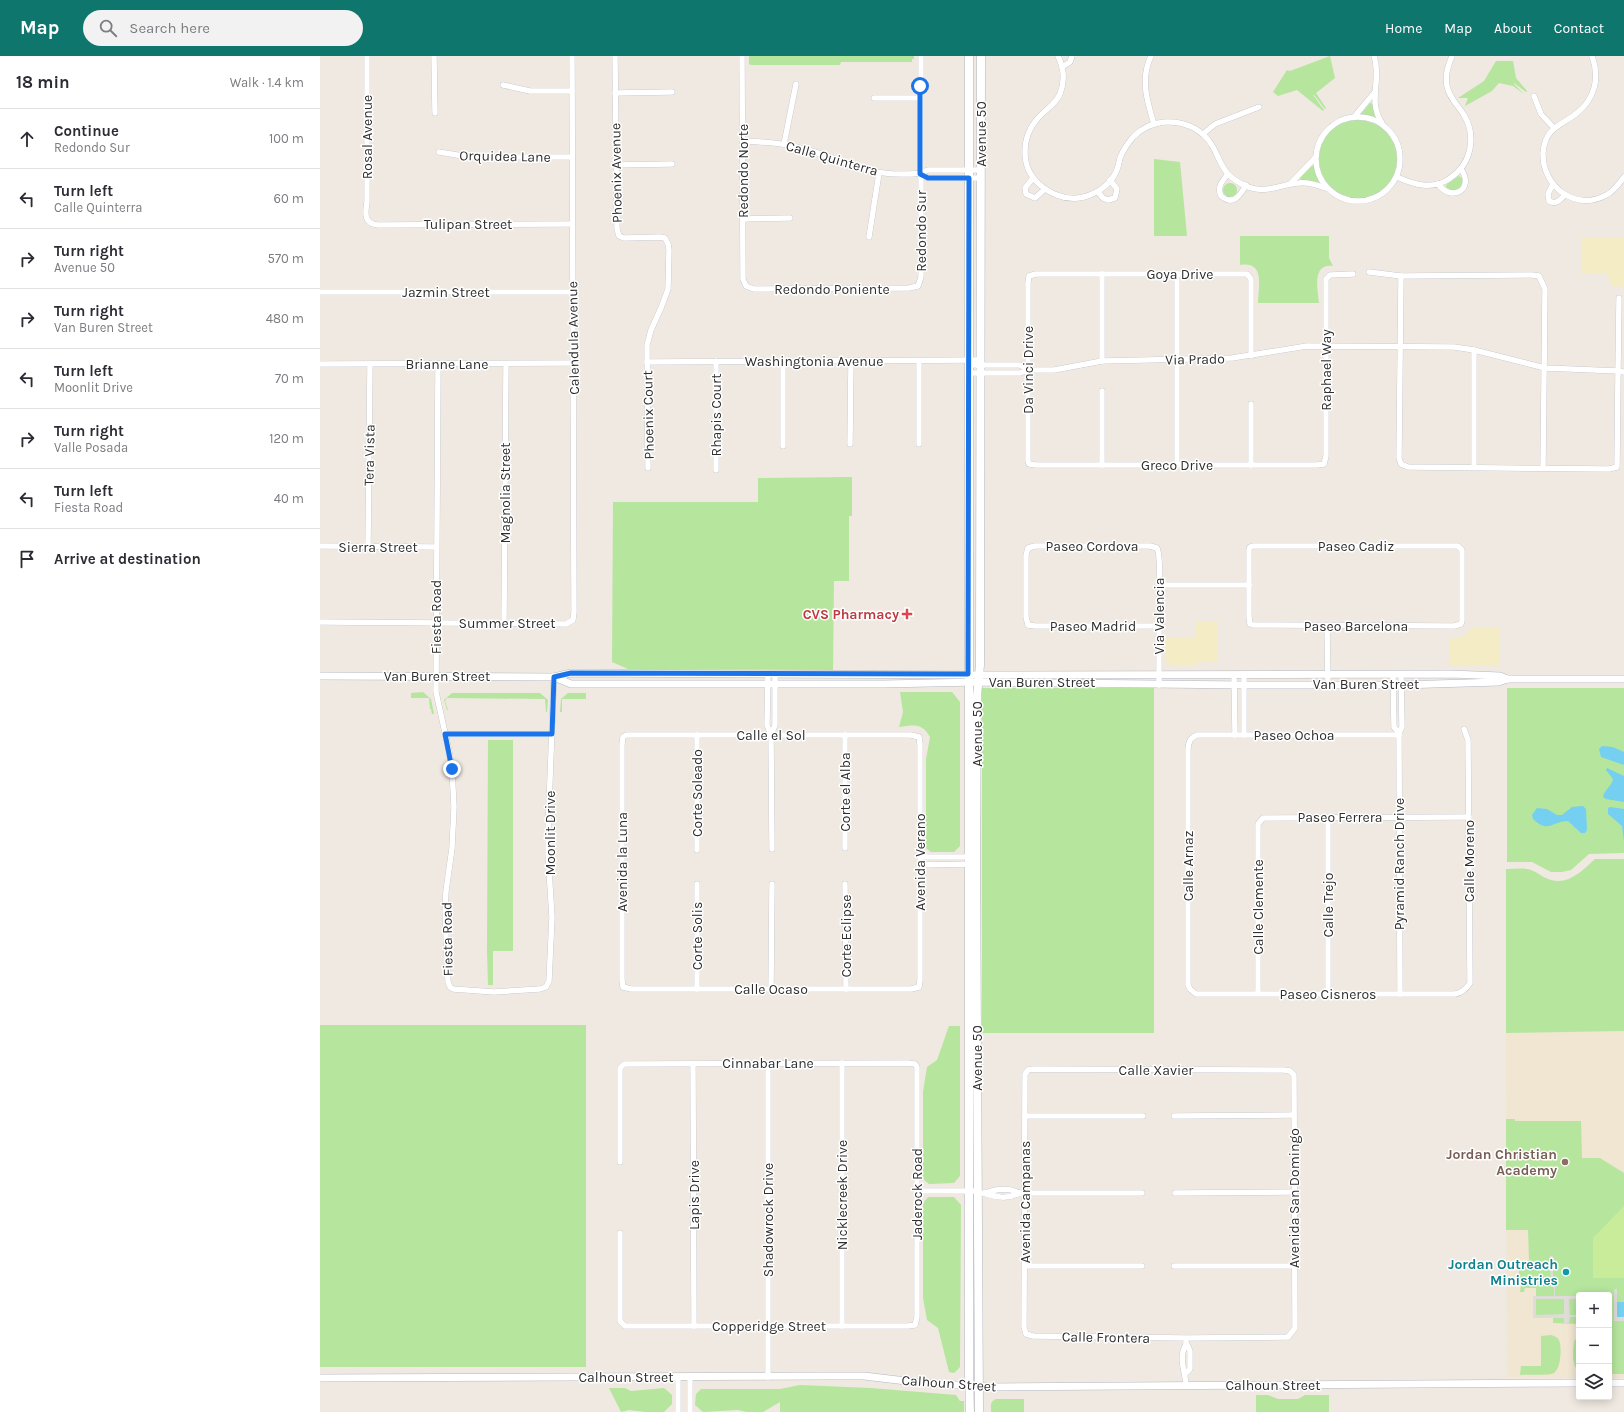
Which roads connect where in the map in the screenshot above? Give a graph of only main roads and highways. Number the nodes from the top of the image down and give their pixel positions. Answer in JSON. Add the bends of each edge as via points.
{"nodes":[{"id":1,"x":969,"y":56,"type":"edge"},
{"id":2,"x":981,"y":56,"type":"edge"},
{"id":3,"x":980,"y":481,"type":"junction"},
{"id":4,"x":968,"y":558,"type":"junction"},
{"id":5,"x":980,"y":626,"type":"junction"},
{"id":6,"x":972,"y":861,"type":"junction"},
{"id":7,"x":974,"y":1386,"type":"junction"},
{"id":8,"x":970,"y":1412,"type":"edge"},
{"id":9,"x":979,"y":1412,"type":"edge"}],
"edges":[{"from":1,"to":4,"type":"main road","name":"Avenue 50"},
{"from":2,"to":3,"type":"main road","name":"Avenue 50"},
{"from":3,"to":4,"type":"main road","via":[[976,493],[976,549]]},
{"from":3,"to":5,"type":"main road","name":"Avenue 50"},
{"from":4,"to":5,"type":"main road","via":[[976,567],[976,601]]},
{"from":4,"to":6,"type":"main road","name":"Avenue 50"},
{"from":5,"to":6,"type":"main road","name":"Avenue 50"},
{"from":6,"to":7,"type":"main road","name":"Avenue 50","via":[[981,1193]]},
{"from":6,"to":7,"type":"main road","name":"Avenue 50","via":[[968,1372]]},
{"from":7,"to":8,"type":"main road","name":"Avenue 50"},
{"from":7,"to":9,"type":"main road","name":"Avenue 50"}]}
